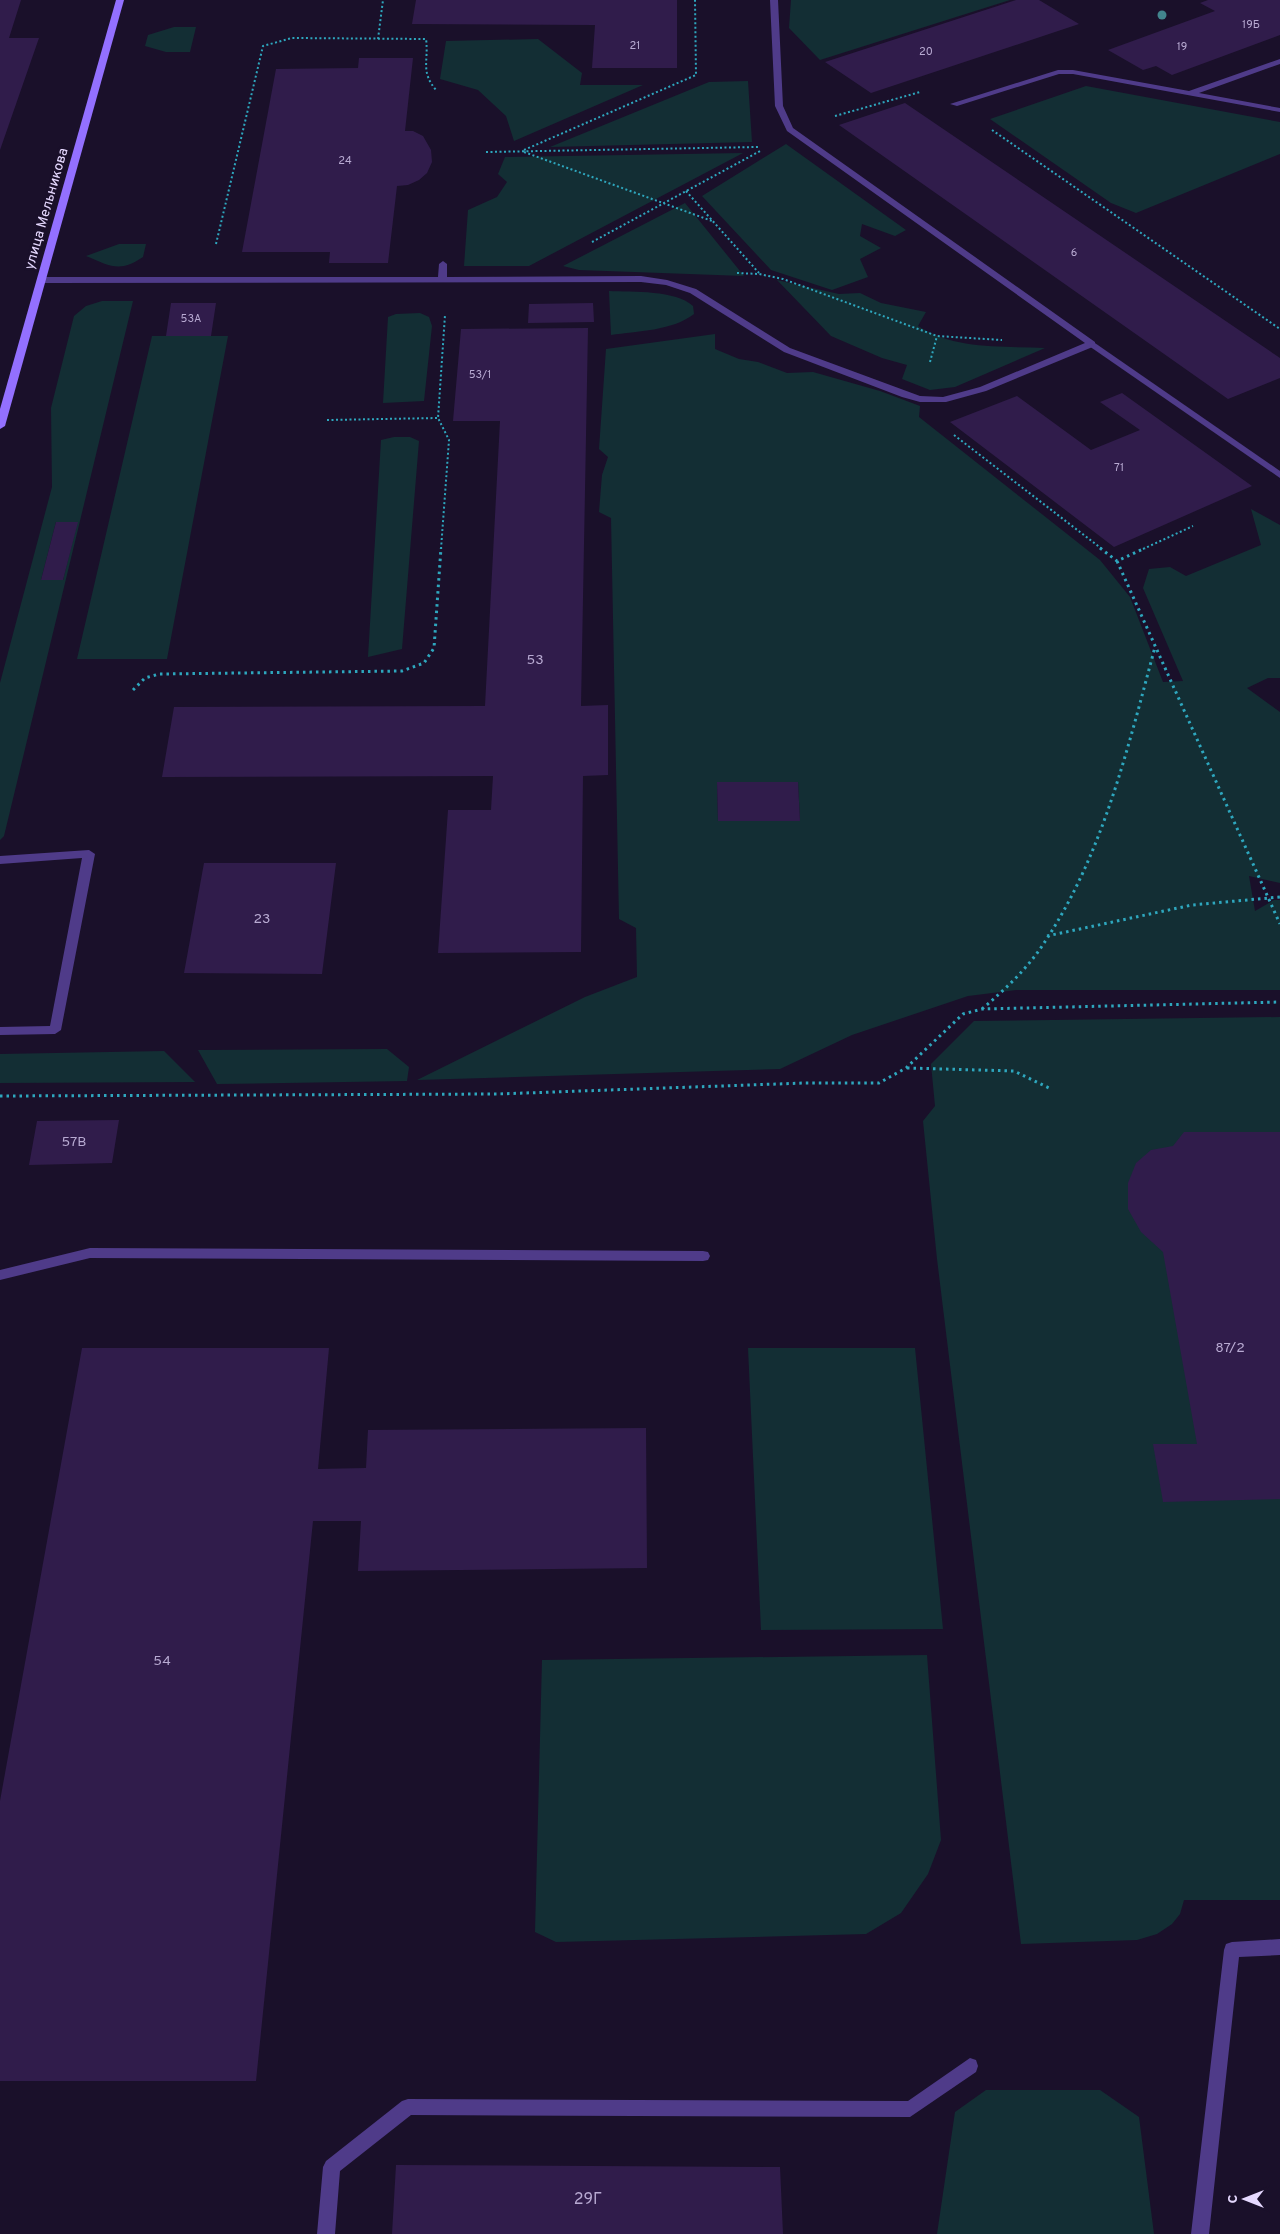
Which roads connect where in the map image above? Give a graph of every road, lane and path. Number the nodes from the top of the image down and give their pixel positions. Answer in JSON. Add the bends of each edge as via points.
{"nodes":[{"id":1,"x":120,"y":0,"type":"edge"},
{"id":2,"x":383,"y":0,"type":"edge"},
{"id":3,"x":695,"y":0,"type":"edge"},
{"id":4,"x":774,"y":0,"type":"edge"},
{"id":5,"x":378,"y":38,"type":"junction"},
{"id":6,"x":1280,"y":61,"type":"edge"},
{"id":7,"x":436,"y":90,"type":"dead end"},
{"id":8,"x":1188,"y":94,"type":"junction"},
{"id":9,"x":954,"y":104,"type":"dead end"},
{"id":10,"x":1280,"y":110,"type":"edge"},
{"id":11,"x":767,"y":147,"type":"dead end"},
{"id":12,"x":521,"y":151,"type":"junction"},
{"id":13,"x":486,"y":152,"type":"dead end"},
{"id":14,"x":686,"y":191,"type":"dead end"},
{"id":15,"x":712,"y":221,"type":"junction"},
{"id":16,"x":215,"y":247,"type":"dead end"},
{"id":17,"x":443,"y":264,"type":"dead end"},
{"id":18,"x":42,"y":280,"type":"junction"},
{"id":19,"x":442,"y":280,"type":"junction"},
{"id":20,"x":452,"y":311,"type":"dead end"},
{"id":21,"x":937,"y":336,"type":"junction"},
{"id":22,"x":1005,"y":340,"type":"dead end"},
{"id":23,"x":1092,"y":344,"type":"junction"},
{"id":24,"x":920,"y":399,"type":"junction"},
{"id":25,"x":438,"y":418,"type":"junction"},
{"id":26,"x":327,"y":420,"type":"dead end"},
{"id":27,"x":0,"y":426,"type":"edge"},
{"id":28,"x":1280,"y":475,"type":"edge"},
{"id":29,"x":1193,"y":526,"type":"dead end"},
{"id":30,"x":1116,"y":561,"type":"junction"},
{"id":31,"x":1155,"y":647,"type":"junction"},
{"id":32,"x":133,"y":690,"type":"dead end"},
{"id":33,"x":0,"y":860,"type":"edge"},
{"id":34,"x":1268,"y":897,"type":"junction"},
{"id":35,"x":1280,"y":897,"type":"edge"},
{"id":36,"x":1280,"y":924,"type":"edge"},
{"id":37,"x":1047,"y":936,"type":"junction"},
{"id":38,"x":1280,"y":1002,"type":"edge"},
{"id":39,"x":982,"y":1009,"type":"junction"},
{"id":40,"x":0,"y":1031,"type":"edge"},
{"id":41,"x":906,"y":1068,"type":"junction"},
{"id":42,"x":1049,"y":1088,"type":"dead end"},
{"id":43,"x":0,"y":1096,"type":"edge"},
{"id":44,"x":703,"y":1256,"type":"dead end"},
{"id":45,"x":0,"y":1275,"type":"edge"},
{"id":46,"x":1280,"y":1947,"type":"edge"},
{"id":47,"x":970,"y":2066,"type":"dead end"},
{"id":48,"x":326,"y":2234,"type":"edge"},
{"id":49,"x":1200,"y":2234,"type":"edge"}],
"edges":[{"from":1,"to":18,"type":"main road","name":"улица Мельникова"},
{"from":2,"to":5,"type":"path"},
{"from":3,"to":12,"type":"path","via":[[696,75]]},
{"from":4,"to":23,"type":"street","via":[[779,106],[790,129]]},
{"from":5,"to":7,"type":"path","via":[[426,40],[425,70],[427,80]]},
{"from":5,"to":16,"type":"path","via":[[292,38],[263,46]]},
{"from":6,"to":8,"type":"street"},
{"from":8,"to":9,"type":"street","via":[[1073,72],[1058,72]]},
{"from":8,"to":10,"type":"street"},
{"from":11,"to":12,"type":"path"},
{"from":12,"to":13,"type":"path"},
{"from":12,"to":15,"type":"path"},
{"from":14,"to":15,"type":"path"},
{"from":15,"to":21,"type":"path","via":[[759,274],[783,279]]},
{"from":17,"to":19,"type":"street"},
{"from":18,"to":19,"type":"street"},
{"from":18,"to":27,"type":"main road","name":"улица Мельникова"},
{"from":19,"to":24,"type":"street","via":[[641,279],[667,283],[693,291],[787,350]]},
{"from":20,"to":25,"type":"path","via":[[445,312]]},
{"from":21,"to":22,"type":"path"},
{"from":21,"to":24,"type":"path"},
{"from":23,"to":24,"type":"street","via":[[983,389],[943,400]]},
{"from":23,"to":28,"type":"street"},
{"from":24,"to":30,"type":"path","via":[[930,416]]},
{"from":25,"to":26,"type":"path"},
{"from":25,"to":32,"type":"path","via":[[449,440],[434,648],[424,663],[402,671],[159,674],[145,678]]},
{"from":29,"to":30,"type":"path"},
{"from":30,"to":31,"type":"path"},
{"from":31,"to":34,"type":"path"},
{"from":31,"to":37,"type":"path","via":[[1120,775],[1085,870]]},
{"from":33,"to":40,"type":"street","via":[[89,854],[55,1030]]},
{"from":34,"to":35,"type":"path"},
{"from":34,"to":36,"type":"path"},
{"from":34,"to":37,"type":"path","via":[[1206,904]]},
{"from":37,"to":39,"type":"path","via":[[1011,984]]},
{"from":38,"to":39,"type":"path"},
{"from":39,"to":41,"type":"path","via":[[963,1014]]},
{"from":41,"to":42,"type":"path","via":[[1014,1072]]},
{"from":41,"to":43,"type":"path","via":[[879,1083],[497,1094]]},
{"from":44,"to":45,"type":"street","via":[[90,1253]]},
{"from":46,"to":49,"type":"street","via":[[1232,1950]]},
{"from":47,"to":48,"type":"street","via":[[910,2109],[408,2107],[332,2167]]}]}
